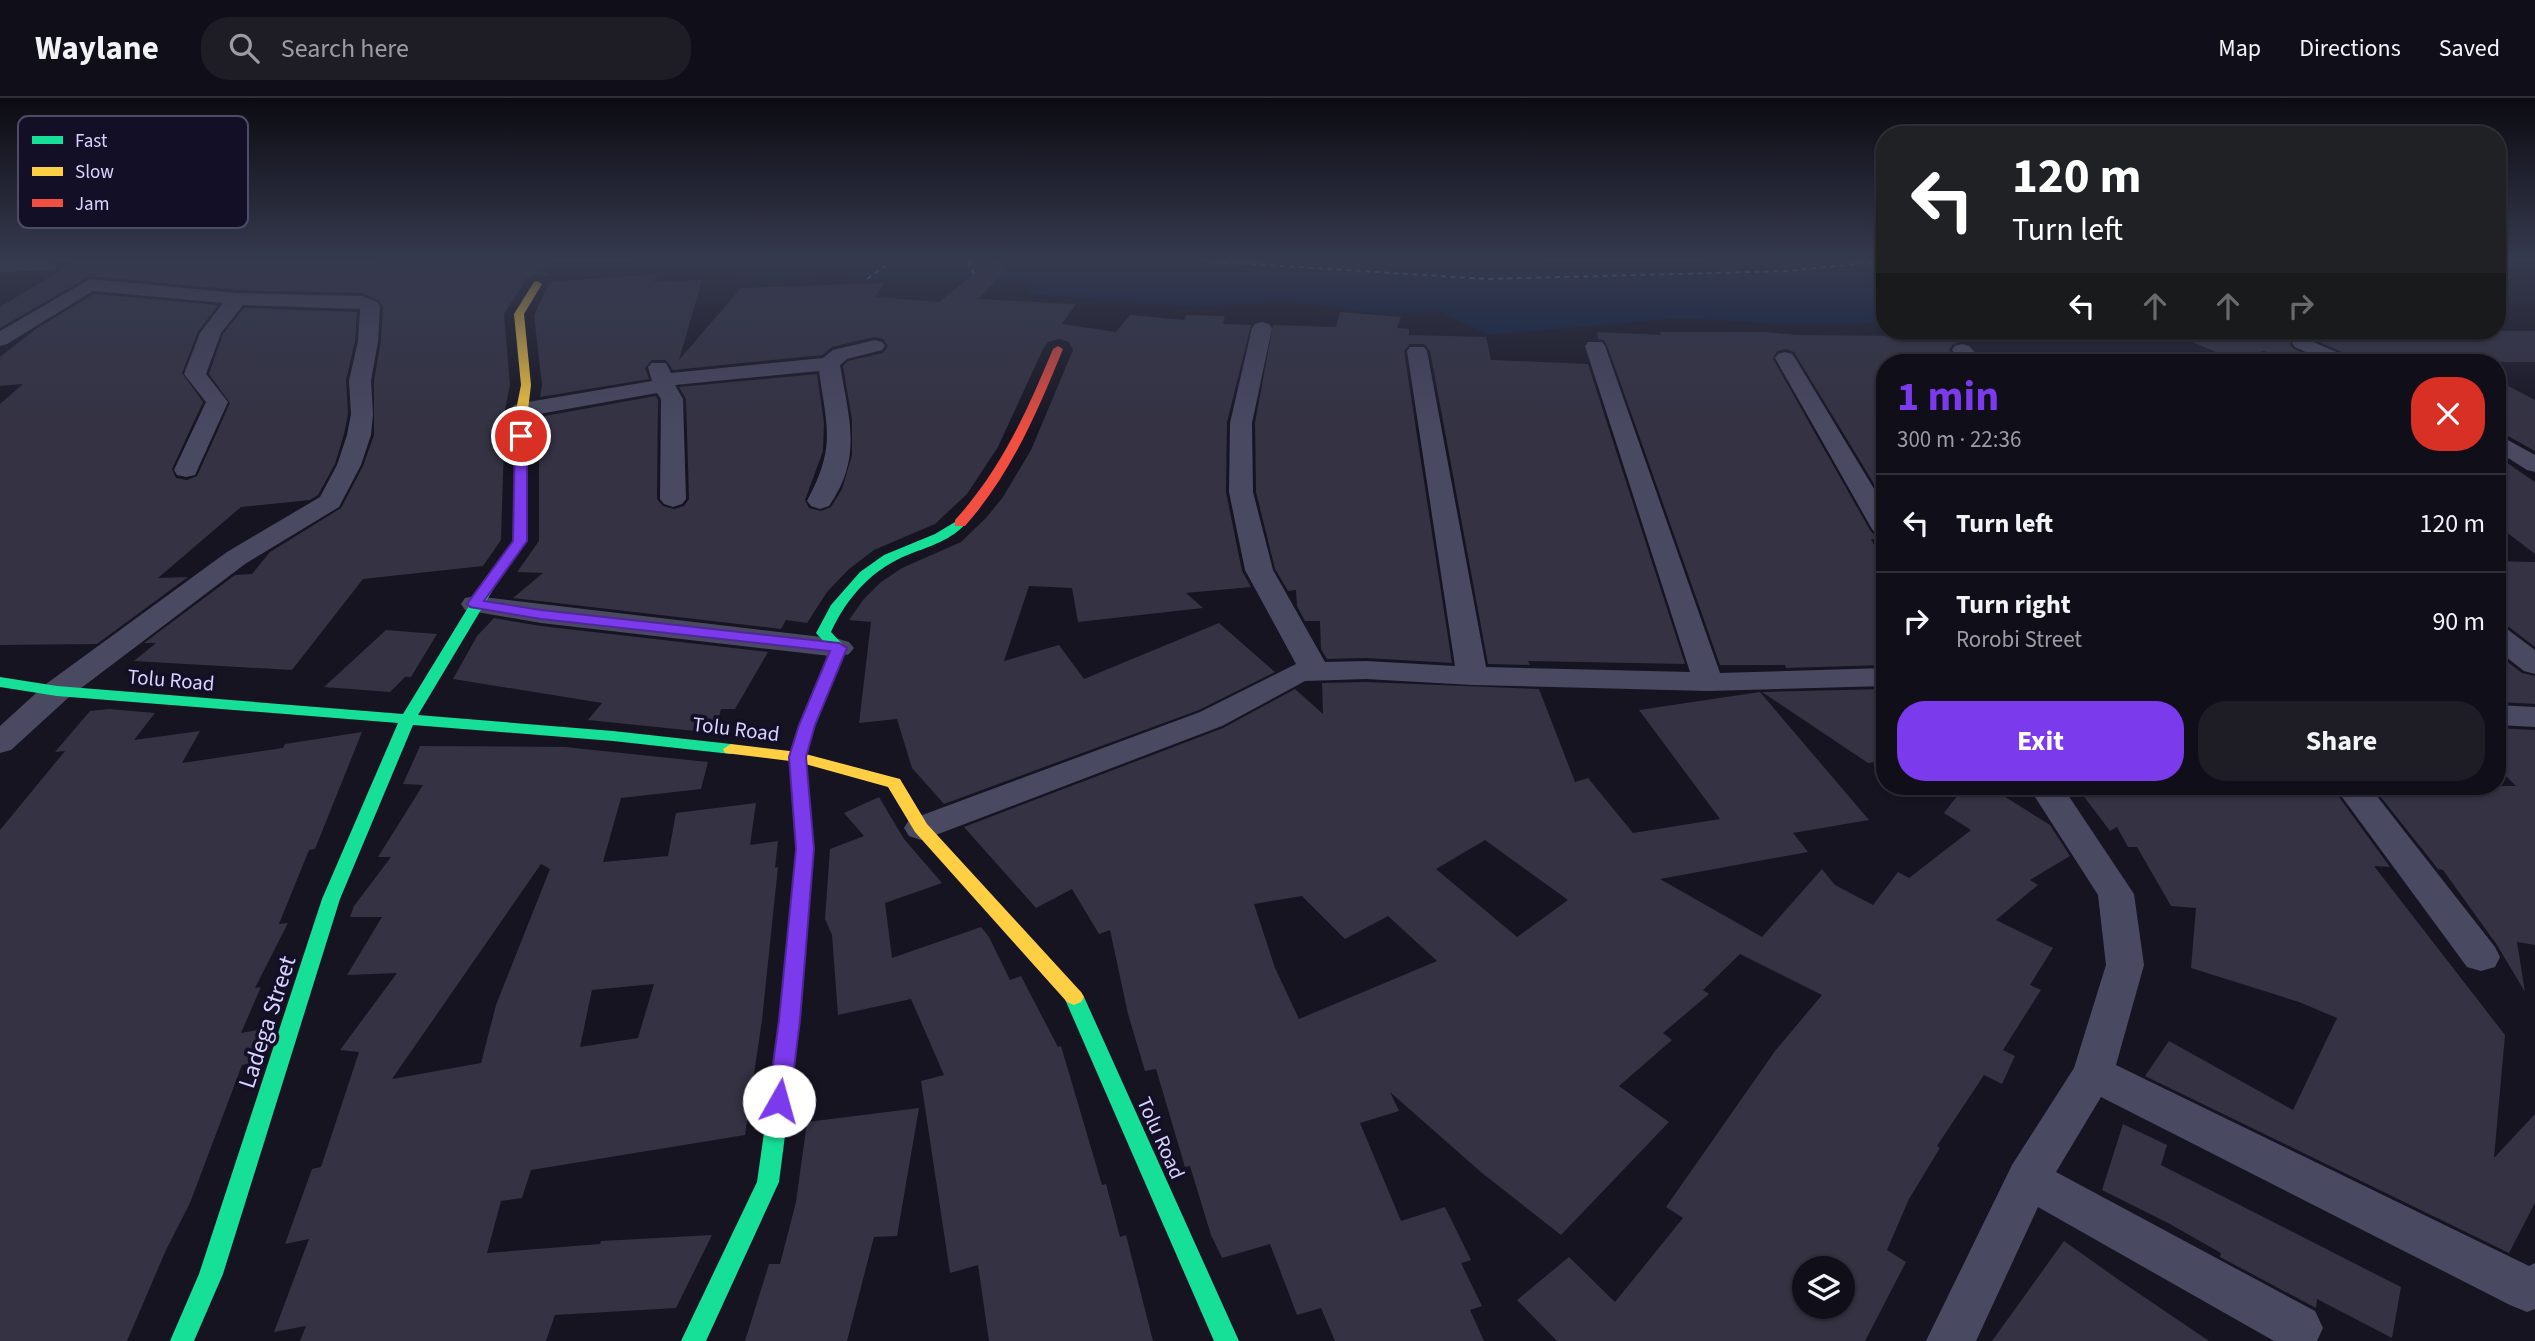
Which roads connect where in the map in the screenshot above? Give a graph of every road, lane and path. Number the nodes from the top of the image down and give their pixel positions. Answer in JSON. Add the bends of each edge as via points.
{"nodes":[{"id":1,"x":34,"y":319,"type":"edge"},
{"id":2,"x":217,"y":319,"type":"edge"},
{"id":3,"x":369,"y":319,"type":"edge"},
{"id":4,"x":520,"y":319,"type":"edge"},
{"id":5,"x":1262,"y":328,"type":"dead end"},
{"id":6,"x":0,"y":340,"type":"edge"},
{"id":7,"x":2302,"y":343,"type":"dead end"},
{"id":8,"x":875,"y":346,"type":"dead end"},
{"id":9,"x":1595,"y":346,"type":"dead end"},
{"id":10,"x":1058,"y":349,"type":"dead end"},
{"id":11,"x":1417,"y":351,"type":"dead end"},
{"id":12,"x":2326,"y":354,"type":"edge"},
{"id":13,"x":1785,"y":358,"type":"dead end"},
{"id":14,"x":829,"y":364,"type":"junction"},
{"id":15,"x":661,"y":375,"type":"junction"},
{"id":16,"x":522,"y":410,"type":"junction"},
{"id":17,"x":2506,"y":447,"type":"edge"},
{"id":18,"x":2535,"y":465,"type":"edge"},
{"id":19,"x":186,"y":470,"type":"dead end"},
{"id":20,"x":673,"y":499,"type":"dead end"},
{"id":21,"x":820,"y":501,"type":"dead end"},
{"id":22,"x":1876,"y":514,"type":"edge"},
{"id":23,"x":475,"y":604,"type":"junction"},
{"id":24,"x":2506,"y":642,"type":"edge"},
{"id":25,"x":839,"y":648,"type":"junction"},
{"id":26,"x":2535,"y":665,"type":"edge"},
{"id":27,"x":1316,"y":672,"type":"junction"},
{"id":28,"x":1472,"y":676,"type":"junction"},
{"id":29,"x":1876,"y":677,"type":"edge"},
{"id":30,"x":0,"y":682,"type":"edge"},
{"id":31,"x":1708,"y":682,"type":"junction"},
{"id":32,"x":57,"y":691,"type":"junction"},
{"id":33,"x":2506,"y":715,"type":"edge"},
{"id":34,"x":2535,"y":717,"type":"edge"},
{"id":35,"x":407,"y":721,"type":"junction"},
{"id":36,"x":0,"y":743,"type":"edge"},
{"id":37,"x":798,"y":757,"type":"junction"},
{"id":38,"x":2051,"y":795,"type":"edge"},
{"id":39,"x":2358,"y":795,"type":"edge"},
{"id":40,"x":921,"y":828,"type":"junction"},
{"id":41,"x":2481,"y":957,"type":"dead end"},
{"id":42,"x":2093,"y":1073,"type":"junction"},
{"id":43,"x":2028,"y":1179,"type":"junction"},
{"id":44,"x":2535,"y":1286,"type":"edge"},
{"id":45,"x":2298,"y":1328,"type":"dead end"},
{"id":46,"x":182,"y":1341,"type":"edge"},
{"id":47,"x":693,"y":1341,"type":"edge"},
{"id":48,"x":1227,"y":1341,"type":"edge"},
{"id":49,"x":1951,"y":1341,"type":"edge"}],
"edges":[{"from":1,"to":6,"type":"street"},
{"from":2,"to":19,"type":"street","via":[[195,374],[217,402]]},
{"from":3,"to":32,"type":"street","via":[[360,382],[362,414],[349,465],[330,502],[236,558]]},
{"from":4,"to":16,"type":"street","name":"Ladega Street","via":[[526,385]]},
{"from":5,"to":27,"type":"street","via":[[1241,423],[1241,492],[1259,570]]},
{"from":7,"to":12,"type":"street"},
{"from":8,"to":14,"type":"street","via":[[840,354]]},
{"from":9,"to":31,"type":"street"},
{"from":10,"to":25,"type":"street","via":[[1011,457],[973,509],[953,530],[869,571],[828,618],[823,633]]},
{"from":11,"to":28,"type":"street"},
{"from":13,"to":22,"type":"street"},
{"from":14,"to":15,"type":"street"},
{"from":14,"to":21,"type":"street","via":[[841,442],[833,476]]},
{"from":15,"to":16,"type":"street"},
{"from":15,"to":20,"type":"street","via":[[671,399]]},
{"from":16,"to":23,"type":"street","name":"Ladega Street","via":[[520,541]]},
{"from":17,"to":18,"type":"street"},
{"from":23,"to":25,"type":"street"},
{"from":23,"to":35,"type":"street","name":"Ladega Street"},
{"from":24,"to":26,"type":"street"},
{"from":25,"to":37,"type":"street"},
{"from":27,"to":28,"type":"street"},
{"from":27,"to":40,"type":"street","via":[[1299,672],[1211,719]]},
{"from":28,"to":31,"type":"street"},
{"from":29,"to":31,"type":"street"},
{"from":30,"to":32,"type":"street","name":"Tolu Road"},
{"from":32,"to":35,"type":"street","name":"Tolu Road"},
{"from":32,"to":36,"type":"street"},
{"from":33,"to":34,"type":"street"},
{"from":35,"to":37,"type":"street","name":"Tolu Road","via":[[613,736]]},
{"from":35,"to":46,"type":"street","name":"Ladega Street","via":[[331,899],[211,1274]]},
{"from":37,"to":40,"type":"street","name":"Tolu Road","via":[[894,783]]},
{"from":37,"to":47,"type":"street","via":[[805,849],[790,1020],[768,1182]]},
{"from":38,"to":42,"type":"street","via":[[2116,894],[2122,925],[2125,965]]},
{"from":39,"to":41,"type":"street"},
{"from":40,"to":48,"type":"street","name":"Tolu Road","via":[[1078,1001]]},
{"from":42,"to":43,"type":"street"},
{"from":42,"to":44,"type":"street","via":[[2527,1289]]},
{"from":43,"to":45,"type":"street"},
{"from":43,"to":49,"type":"street"}]}
